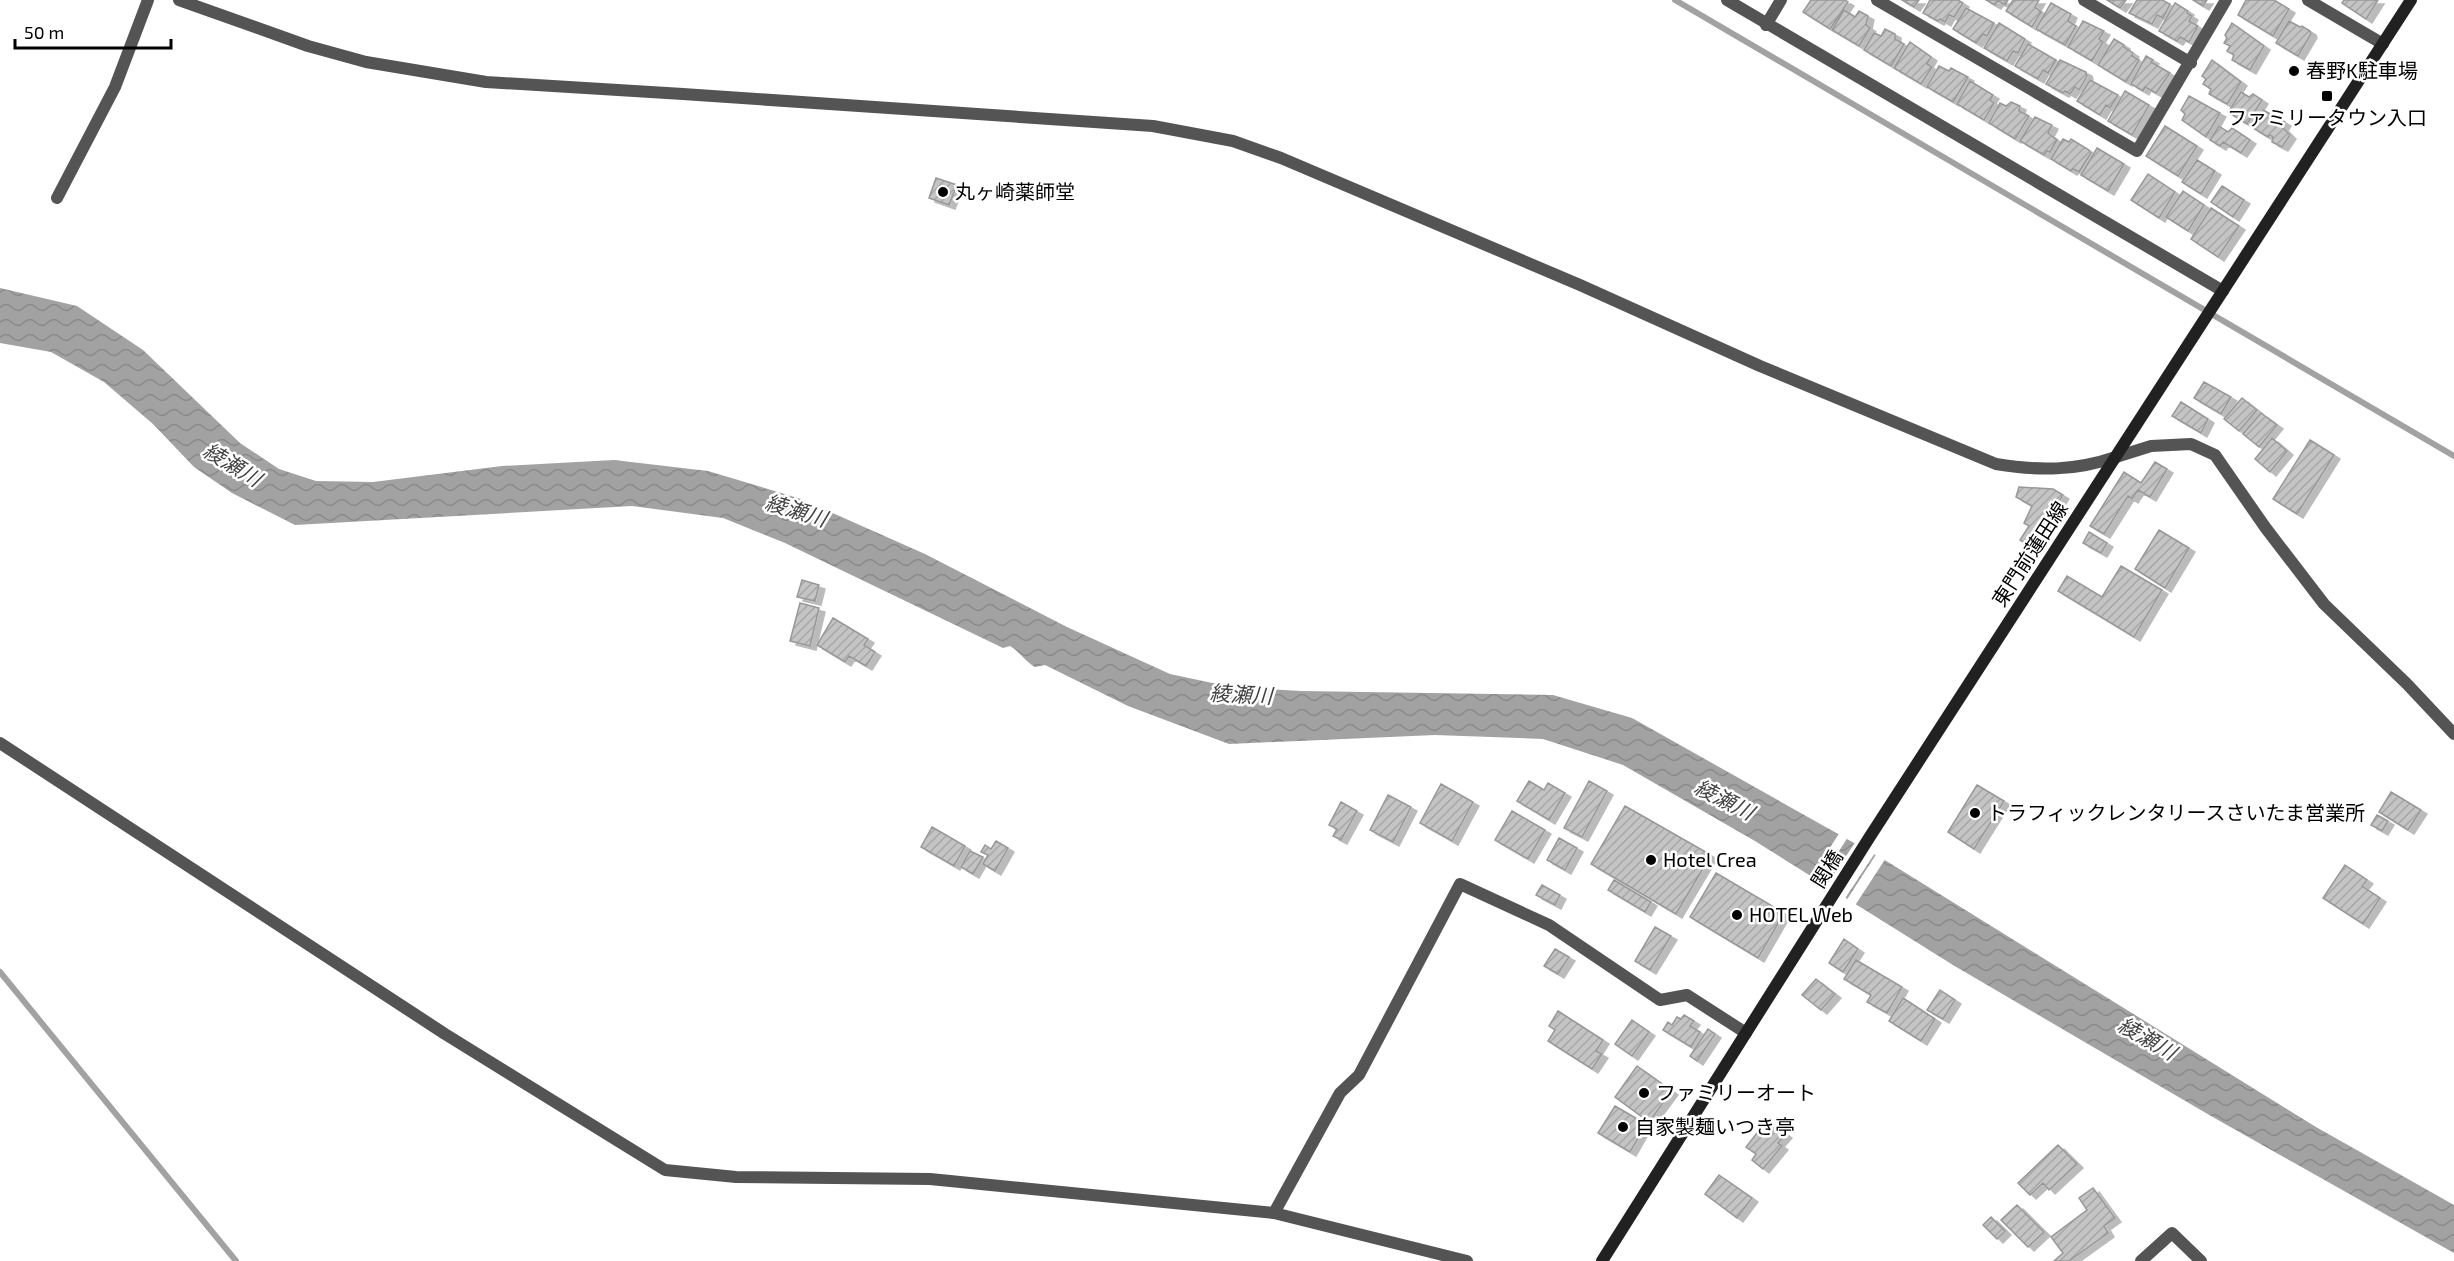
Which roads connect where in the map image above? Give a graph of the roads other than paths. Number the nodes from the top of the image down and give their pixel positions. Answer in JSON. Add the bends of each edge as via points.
{"nodes":[{"id":1,"x":148,"y":0,"type":"edge"},
{"id":2,"x":179,"y":0,"type":"edge"},
{"id":3,"x":1727,"y":0,"type":"edge"},
{"id":4,"x":1781,"y":0,"type":"edge"},
{"id":5,"x":1877,"y":0,"type":"edge"},
{"id":6,"x":2084,"y":0,"type":"edge"},
{"id":7,"x":2226,"y":0,"type":"edge"},
{"id":8,"x":2308,"y":0,"type":"edge"},
{"id":9,"x":2411,"y":0,"type":"edge"},
{"id":10,"x":2324,"y":4,"type":"edge"},
{"id":11,"x":1766,"y":25,"type":"junction"},
{"id":12,"x":2383,"y":44,"type":"junction"},
{"id":13,"x":2191,"y":63,"type":"junction"},
{"id":14,"x":57,"y":198,"type":"dead end"},
{"id":15,"x":2223,"y":291,"type":"junction"},
{"id":16,"x":2116,"y":457,"type":"junction"},
{"id":17,"x":2454,"y":734,"type":"edge"},
{"id":18,"x":0,"y":743,"type":"edge"},
{"id":19,"x":1869,"y":838,"type":"joint"},
{"id":20,"x":1746,"y":1034,"type":"junction"},
{"id":21,"x":1274,"y":1213,"type":"junction"},
{"id":22,"x":1467,"y":1261,"type":"edge"},
{"id":23,"x":1602,"y":1261,"type":"edge"},
{"id":24,"x":2141,"y":1261,"type":"edge"},
{"id":25,"x":2201,"y":1261,"type":"edge"}],
"edges":[{"from":1,"to":14,"type":"street","via":[[115,87]]},
{"from":2,"to":16,"type":"street","via":[[308,46],[366,62],[486,82],[1153,126],[1233,141],[1281,158],[1771,371],[1996,464],[2058,469],[2091,466]]},
{"from":3,"to":11,"type":"street"},
{"from":4,"to":11,"type":"street"},
{"from":5,"to":13,"type":"street","via":[[2137,151]]},
{"from":6,"to":13,"type":"street"},
{"from":7,"to":13,"type":"street"},
{"from":8,"to":10,"type":"street"},
{"from":9,"to":12,"type":"main road","name":"東門前蓮田線"},
{"from":10,"to":12,"type":"street"},
{"from":11,"to":15,"type":"street"},
{"from":12,"to":15,"type":"main road","name":"東門前蓮田線"},
{"from":15,"to":16,"type":"main road","name":"東門前蓮田線"},
{"from":16,"to":17,"type":"street","via":[[2151,446],[2191,444],[2215,455],[2324,604]]},
{"from":16,"to":19,"type":"main road","name":"東門前蓮田線"},
{"from":18,"to":21,"type":"street","via":[[445,1034],[665,1170],[736,1177],[930,1179]]},
{"from":19,"to":20,"type":"main road","name":"関橋"},
{"from":20,"to":21,"type":"street","via":[[1687,995],[1660,1000],[1549,925],[1460,884],[1359,1076],[1340,1093]]},
{"from":20,"to":23,"type":"main road","name":"関橋"},
{"from":21,"to":22,"type":"street"},
{"from":24,"to":25,"type":"street","via":[[2172,1233]]}]}
